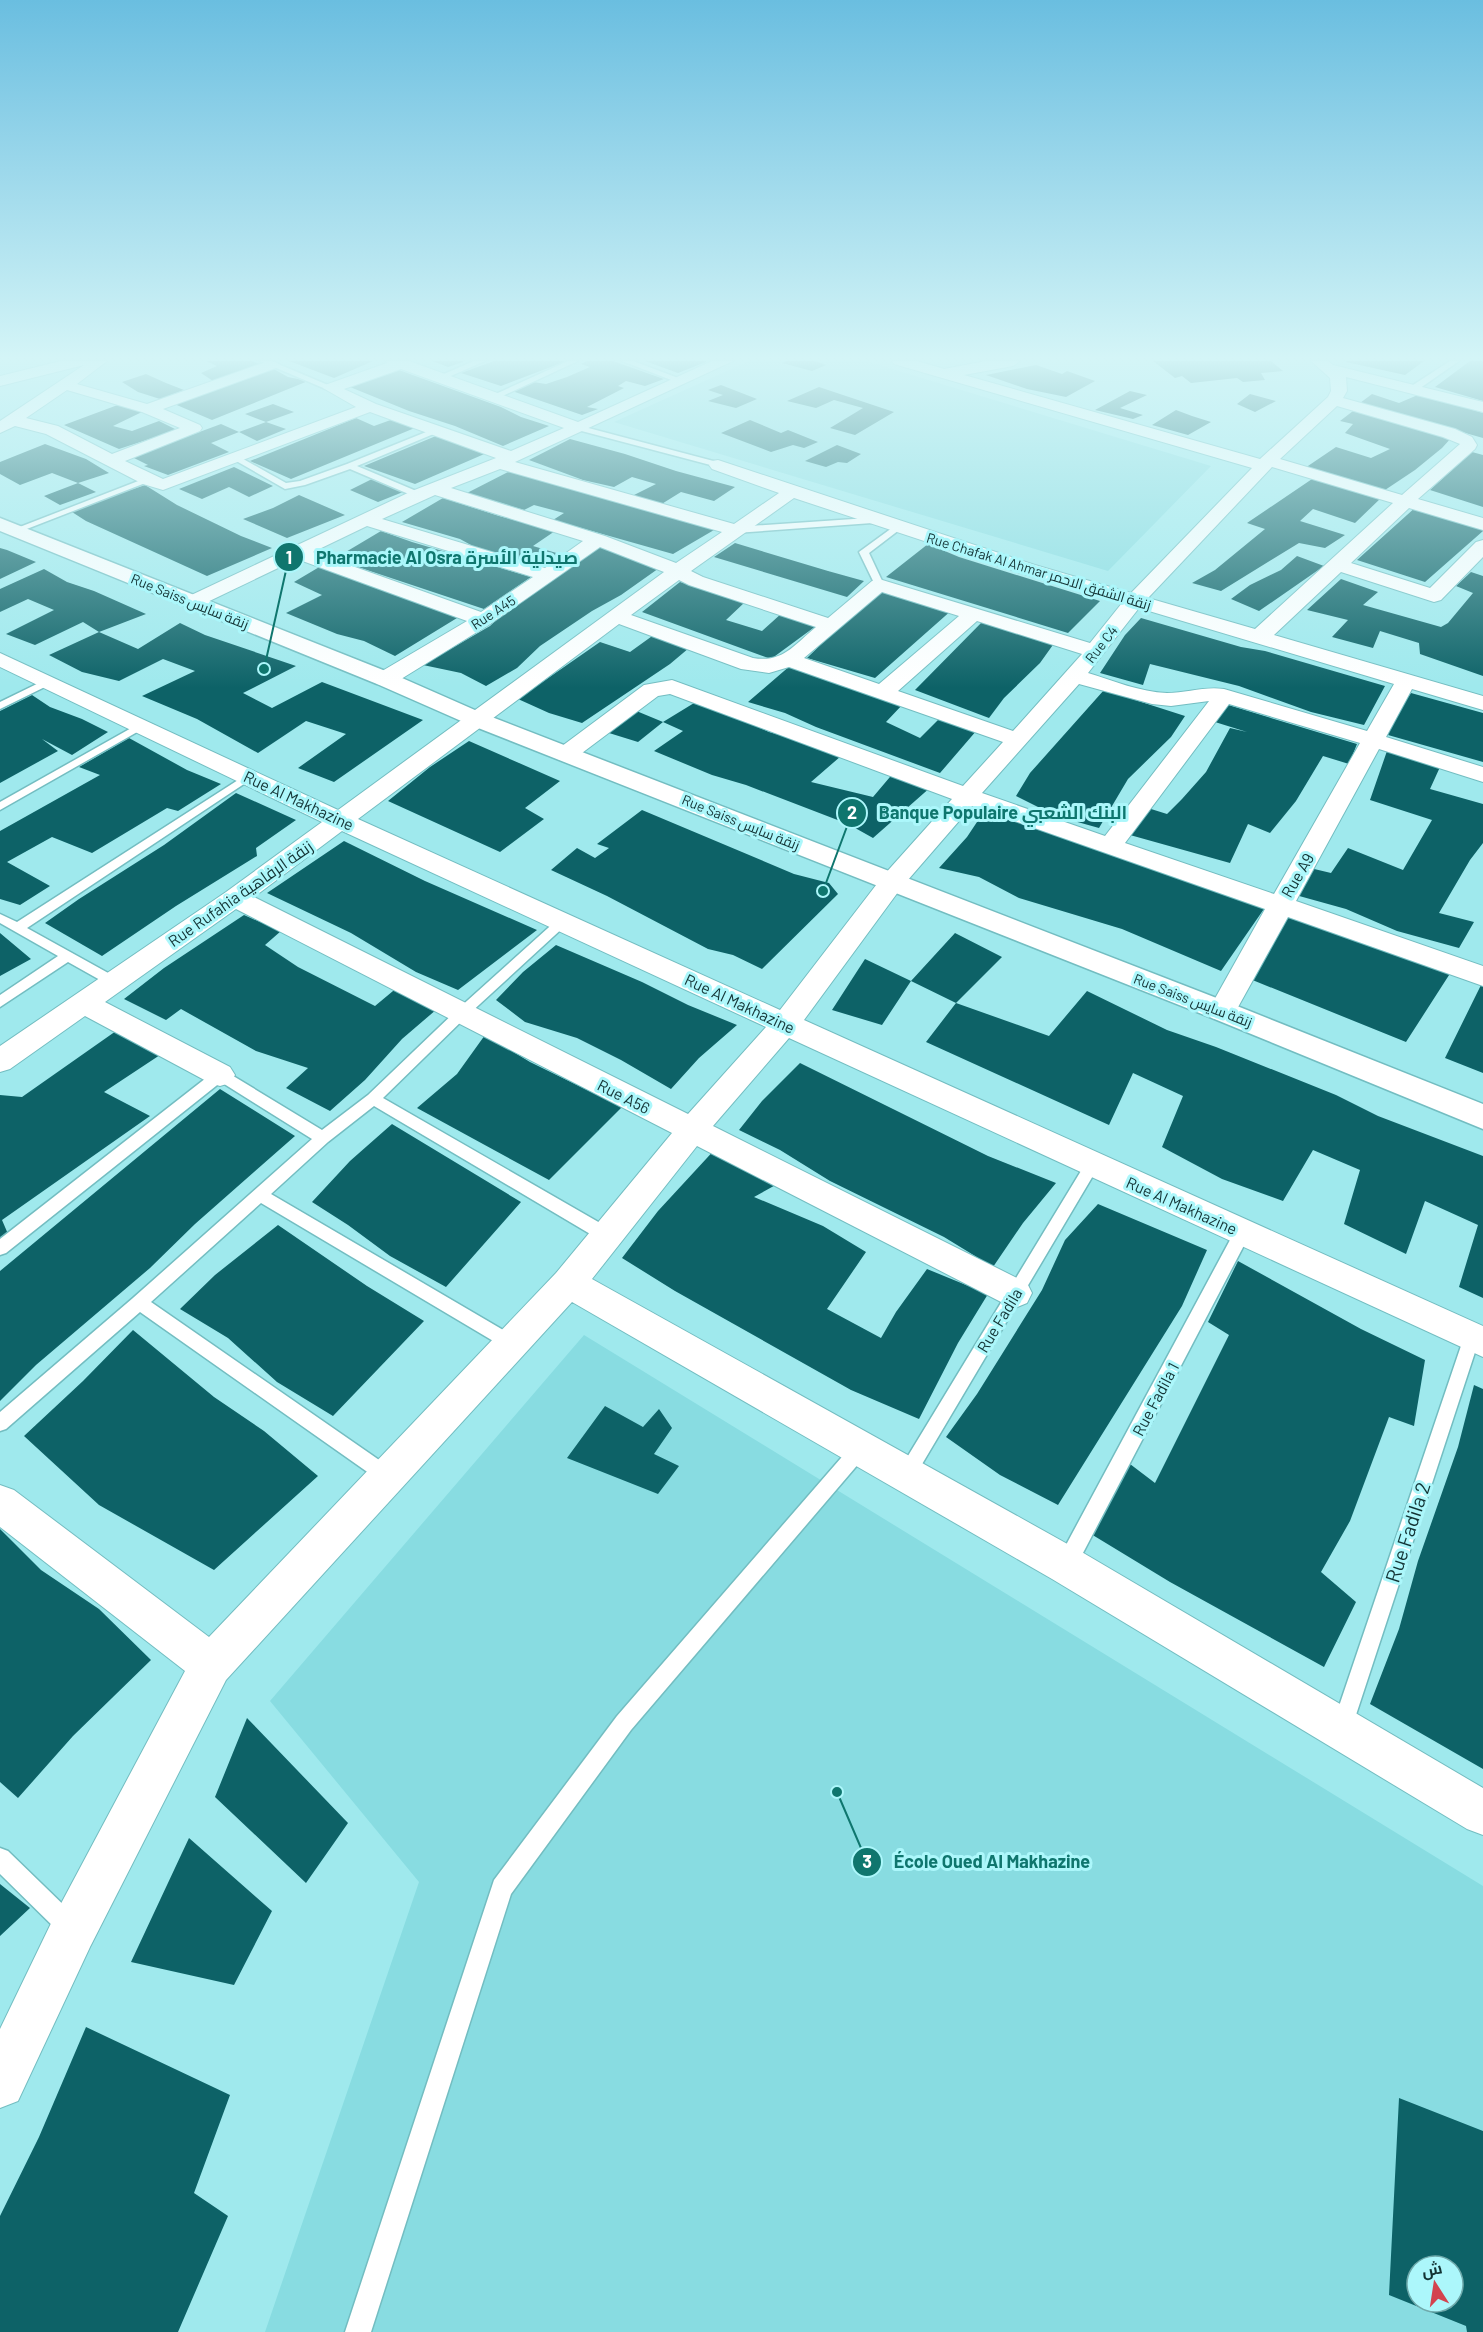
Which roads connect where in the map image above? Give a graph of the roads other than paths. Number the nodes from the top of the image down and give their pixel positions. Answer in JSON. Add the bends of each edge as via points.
{"nodes":[{"id":1,"x":128,"y":470,"type":"edge"},
{"id":2,"x":204,"y":470,"type":"edge"},
{"id":3,"x":256,"y":470,"type":"edge"},
{"id":4,"x":339,"y":470,"type":"edge"},
{"id":5,"x":361,"y":470,"type":"edge"},
{"id":6,"x":480,"y":470,"type":"edge"},
{"id":7,"x":536,"y":470,"type":"edge"},
{"id":8,"x":731,"y":470,"type":"edge"},
{"id":9,"x":1260,"y":470,"type":"edge"},
{"id":10,"x":1288,"y":470,"type":"edge"},
{"id":11,"x":1446,"y":470,"type":"edge"},
{"id":12,"x":148,"y":480,"type":"junction"},
{"id":13,"x":426,"y":492,"type":"junction"},
{"id":14,"x":792,"y":492,"type":"junction"},
{"id":15,"x":1404,"y":501,"type":"junction"},
{"id":16,"x":367,"y":519,"type":"junction"},
{"id":17,"x":891,"y":524,"type":"junction"},
{"id":18,"x":1483,"y":524,"type":"edge"},
{"id":19,"x":8,"y":527,"type":"edge"},
{"id":20,"x":735,"y":530,"type":"junction"},
{"id":21,"x":598,"y":540,"type":"junction"},
{"id":22,"x":1483,"y":546,"type":"edge"},
{"id":23,"x":297,"y":553,"type":"junction"},
{"id":24,"x":1339,"y":565,"type":"junction"},
{"id":25,"x":1474,"y":567,"type":"edge"},
{"id":26,"x":678,"y":571,"type":"junction"},
{"id":27,"x":548,"y":575,"type":"junction"},
{"id":28,"x":879,"y":585,"type":"junction"},
{"id":29,"x":1135,"y":600,"type":"junction"},
{"id":30,"x":192,"y":602,"type":"junction"},
{"id":31,"x":973,"y":614,"type":"junction"},
{"id":32,"x":617,"y":617,"type":"junction"},
{"id":33,"x":483,"y":620,"type":"junction"},
{"id":34,"x":830,"y":625,"type":"junction"},
{"id":35,"x":1258,"y":638,"type":"junction"},
{"id":36,"x":1095,"y":651,"type":"junction"},
{"id":37,"x":0,"y":659,"type":"edge"},
{"id":38,"x":789,"y":660,"type":"junction"},
{"id":39,"x":749,"y":664,"type":"junction"},
{"id":40,"x":1076,"y":676,"type":"junction"},
{"id":41,"x":385,"y":679,"type":"junction"},
{"id":42,"x":49,"y":681,"type":"junction"},
{"id":43,"x":1406,"y":681,"type":"junction"},
{"id":44,"x":720,"y":688,"type":"junction"},
{"id":45,"x":883,"y":692,"type":"junction"},
{"id":46,"x":1224,"y":696,"type":"junction"},
{"id":47,"x":1483,"y":703,"type":"edge"},
{"id":48,"x":0,"y":706,"type":"edge"},
{"id":49,"x":476,"y":719,"type":"junction"},
{"id":50,"x":142,"y":725,"type":"junction"},
{"id":51,"x":1018,"y":740,"type":"junction"},
{"id":52,"x":1374,"y":740,"type":"junction"},
{"id":53,"x":566,"y":754,"type":"junction"},
{"id":54,"x":1483,"y":775,"type":"edge"},
{"id":55,"x":249,"y":776,"type":"junction"},
{"id":56,"x":967,"y":796,"type":"junction"},
{"id":57,"x":0,"y":807,"type":"edge"},
{"id":58,"x":341,"y":821,"type":"junction"},
{"id":59,"x":1110,"y":846,"type":"junction"},
{"id":60,"x":892,"y":882,"type":"junction"},
{"id":61,"x":235,"y":898,"type":"junction"},
{"id":62,"x":1280,"y":903,"type":"junction"},
{"id":63,"x":0,"y":918,"type":"edge"},
{"id":64,"x":562,"y":922,"type":"junction"},
{"id":65,"x":17,"y":928,"type":"junction"},
{"id":66,"x":67,"y":956,"type":"junction"},
{"id":67,"x":1480,"y":966,"type":"edge"},
{"id":68,"x":114,"y":982,"type":"junction"},
{"id":69,"x":0,"y":1002,"type":"edge"},
{"id":70,"x":84,"y":1003,"type":"junction"},
{"id":71,"x":1222,"y":1011,"type":"junction"},
{"id":72,"x":463,"y":1012,"type":"junction"},
{"id":73,"x":785,"y":1024,"type":"junction"},
{"id":74,"x":0,"y":1061,"type":"edge"},
{"id":75,"x":220,"y":1075,"type":"junction"},
{"id":76,"x":373,"y":1099,"type":"junction"},
{"id":77,"x":1483,"y":1117,"type":"edge"},
{"id":78,"x":691,"y":1131,"type":"junction"},
{"id":79,"x":323,"y":1138,"type":"junction"},
{"id":80,"x":1092,"y":1165,"type":"junction"},
{"id":81,"x":260,"y":1196,"type":"junction"},
{"id":82,"x":1243,"y":1232,"type":"junction"},
{"id":83,"x":608,"y":1236,"type":"junction"},
{"id":84,"x":0,"y":1248,"type":"edge"},
{"id":85,"x":568,"y":1283,"type":"junction"},
{"id":86,"x":1015,"y":1293,"type":"junction"},
{"id":87,"x":139,"y":1303,"type":"junction"},
{"id":88,"x":1478,"y":1339,"type":"edge"},
{"id":89,"x":511,"y":1343,"type":"junction"},
{"id":90,"x":0,"y":1423,"type":"edge"},
{"id":91,"x":860,"y":1449,"type":"junction"},
{"id":92,"x":906,"y":1475,"type":"junction"},
{"id":93,"x":389,"y":1477,"type":"junction"},
{"id":94,"x":1,"y":1505,"type":"edge"},
{"id":95,"x":1066,"y":1565,"type":"junction"},
{"id":96,"x":211,"y":1665,"type":"junction"},
{"id":97,"x":1342,"y":1728,"type":"junction"},
{"id":98,"x":1483,"y":1813,"type":"edge"},
{"id":99,"x":0,"y":1860,"type":"edge"},
{"id":100,"x":73,"y":1930,"type":"junction"},
{"id":101,"x":0,"y":2084,"type":"edge"},
{"id":102,"x":358,"y":2332,"type":"edge"}],
"edges":[{"from":1,"to":12,"type":"street"},
{"from":2,"to":12,"type":"street","via":[[164,485]]},
{"from":3,"to":4,"type":"lane","via":[[285,486]]},
{"from":5,"to":13,"type":"lane"},
{"from":6,"to":13,"type":"street"},
{"from":7,"to":20,"type":"street"},
{"from":8,"to":14,"type":"street","name":"Rue Chafak Al Ahmar زنقة الشفق الاحمر"},
{"from":9,"to":29,"type":"street","name":"Rue C4"},
{"from":10,"to":15,"type":"street"},
{"from":11,"to":15,"type":"street"},
{"from":12,"to":19,"type":"lane"},
{"from":13,"to":16,"type":"street"},
{"from":13,"to":21,"type":"street"},
{"from":14,"to":17,"type":"street","name":"Rue Chafak Al Ahmar زنقة الشفق الاحمر"},
{"from":14,"to":20,"type":"street","name":"Rue Rufahia زنقة الرفاهية"},
{"from":15,"to":18,"type":"street"},
{"from":15,"to":24,"type":"street"},
{"from":16,"to":23,"type":"street"},
{"from":16,"to":27,"type":"street"},
{"from":17,"to":20,"type":"lane"},
{"from":17,"to":28,"type":"lane","via":[[864,552]]},
{"from":17,"to":29,"type":"street","name":"Rue Chafak Al Ahmar زنقة الشفق الاحمر"},
{"from":19,"to":30,"type":"street","name":"Rue Saiss زنقة سايس"},
{"from":20,"to":26,"type":"street","name":"Rue Rufahia زنقة الرفاهية"},
{"from":21,"to":26,"type":"street"},
{"from":21,"to":27,"type":"street","name":"Rue A45"},
{"from":22,"to":25,"type":"street"},
{"from":23,"to":30,"type":"street"},
{"from":23,"to":33,"type":"street"},
{"from":24,"to":25,"type":"street","via":[[1434,596]]},
{"from":24,"to":35,"type":"street"},
{"from":26,"to":32,"type":"street","name":"Rue Rufahia زنقة الرفاهية"},
{"from":26,"to":34,"type":"street"},
{"from":27,"to":33,"type":"street","name":"Rue A45"},
{"from":28,"to":31,"type":"street"},
{"from":28,"to":34,"type":"street"},
{"from":29,"to":35,"type":"street","name":"Rue Chafak Al Ahmar زنقة الشفق الاحمر"},
{"from":29,"to":36,"type":"street","name":"Rue C4"},
{"from":30,"to":41,"type":"street","name":"Rue Saiss زنقة سايس"},
{"from":31,"to":36,"type":"street"},
{"from":31,"to":45,"type":"street"},
{"from":32,"to":39,"type":"street"},
{"from":32,"to":49,"type":"street","name":"Rue Rufahia زنقة الرفاهية"},
{"from":33,"to":41,"type":"street","name":"Rue A45"},
{"from":34,"to":38,"type":"street"},
{"from":35,"to":43,"type":"street","name":"Rue Chafak Al Ahmar زنقة الشفق الاحمر"},
{"from":36,"to":40,"type":"street","name":"Rue C4"},
{"from":37,"to":42,"type":"street","name":"Rue Al Makhazine"},
{"from":38,"to":39,"type":"street","via":[[769,667]]},
{"from":38,"to":45,"type":"street"},
{"from":39,"to":44,"type":"street"},
{"from":40,"to":46,"type":"street","via":[[1151,698],[1175,700],[1206,693]]},
{"from":40,"to":51,"type":"street","name":"Rue C4"},
{"from":41,"to":49,"type":"street","name":"Rue Saiss زنقة سايس"},
{"from":42,"to":48,"type":"lane"},
{"from":42,"to":50,"type":"street","name":"Rue Al Makhazine"},
{"from":43,"to":47,"type":"street","name":"Rue Chafak Al Ahmar زنقة الشفق الاحمر"},
{"from":43,"to":52,"type":"street","name":"Rue A9"},
{"from":44,"to":53,"type":"street","via":[[652,690]]},
{"from":44,"to":56,"type":"street"},
{"from":45,"to":51,"type":"street"},
{"from":46,"to":52,"type":"street"},
{"from":46,"to":59,"type":"street"},
{"from":49,"to":53,"type":"street","name":"Rue Saiss زنقة سايس"},
{"from":49,"to":58,"type":"street","name":"Rue Rufahia زنقة الرفاهية"},
{"from":50,"to":55,"type":"street","name":"Rue Al Makhazine"},
{"from":50,"to":57,"type":"lane"},
{"from":51,"to":56,"type":"street","name":"Rue C4"},
{"from":52,"to":54,"type":"street"},
{"from":52,"to":62,"type":"street","name":"Rue A9"},
{"from":53,"to":60,"type":"street","name":"Rue Saiss زنقة سايس"},
{"from":55,"to":58,"type":"street","name":"Rue Al Makhazine"},
{"from":55,"to":65,"type":"lane"},
{"from":56,"to":59,"type":"street"},
{"from":56,"to":60,"type":"street","name":"Rue C4"},
{"from":58,"to":61,"type":"street","name":"Rue Rufahia زنقة الرفاهية"},
{"from":58,"to":64,"type":"street","name":"Rue Al Makhazine"},
{"from":59,"to":62,"type":"street"},
{"from":60,"to":71,"type":"street","name":"Rue Saiss زنقة سايس"},
{"from":60,"to":73,"type":"street","name":"Rue C4"},
{"from":61,"to":68,"type":"street","name":"Rue Rufahia زنقة الرفاهية"},
{"from":61,"to":72,"type":"street","name":"Rue A56"},
{"from":62,"to":67,"type":"street"},
{"from":62,"to":71,"type":"street","name":"Rue A9"},
{"from":63,"to":65,"type":"lane"},
{"from":64,"to":72,"type":"lane"},
{"from":64,"to":73,"type":"street","name":"Rue Al Makhazine"},
{"from":65,"to":66,"type":"lane"},
{"from":66,"to":68,"type":"lane"},
{"from":66,"to":69,"type":"lane"},
{"from":68,"to":70,"type":"street","name":"Rue Rufahia زنقة الرفاهية"},
{"from":70,"to":74,"type":"street","name":"Rue Rufahia زنقة الرفاهية"},
{"from":70,"to":75,"type":"street"},
{"from":71,"to":77,"type":"street","name":"Rue Saiss زنقة سايس"},
{"from":72,"to":76,"type":"lane"},
{"from":72,"to":78,"type":"street","name":"Rue A56"},
{"from":73,"to":78,"type":"street","name":"Rue C4"},
{"from":73,"to":80,"type":"street","name":"Rue Al Makhazine"},
{"from":75,"to":79,"type":"lane"},
{"from":75,"to":84,"type":"lane"},
{"from":76,"to":79,"type":"lane"},
{"from":76,"to":83,"type":"lane"},
{"from":78,"to":83,"type":"street","name":"Rue C4"},
{"from":78,"to":86,"type":"street","name":"Rue A56"},
{"from":79,"to":81,"type":"lane"},
{"from":80,"to":82,"type":"street","name":"Rue Al Makhazine"},
{"from":80,"to":86,"type":"lane","name":"Rue Fadila"},
{"from":81,"to":87,"type":"lane"},
{"from":81,"to":89,"type":"lane"},
{"from":82,"to":88,"type":"street","name":"Rue Al Makhazine"},
{"from":82,"to":95,"type":"lane","name":"Rue Fadila 1"},
{"from":83,"to":85,"type":"street","name":"Rue C4"},
{"from":85,"to":89,"type":"street","name":"Rue C4"},
{"from":85,"to":91,"type":"street"},
{"from":86,"to":92,"type":"lane","name":"Rue Fadila"},
{"from":87,"to":90,"type":"lane"},
{"from":87,"to":93,"type":"lane"},
{"from":88,"to":97,"type":"lane","name":"Rue Fadila 2"},
{"from":89,"to":93,"type":"street","name":"Rue C4"},
{"from":91,"to":92,"type":"street"},
{"from":91,"to":102,"type":"lane","via":[[624,1723],[502,1888]]},
{"from":92,"to":95,"type":"street"},
{"from":93,"to":96,"type":"street","name":"Rue C4"},
{"from":94,"to":96,"type":"street"},
{"from":95,"to":97,"type":"street"},
{"from":96,"to":100,"type":"street","name":"Rue C4"},
{"from":97,"to":98,"type":"street"},
{"from":99,"to":100,"type":"lane"},
{"from":100,"to":101,"type":"street","name":"Rue C4"}]}
